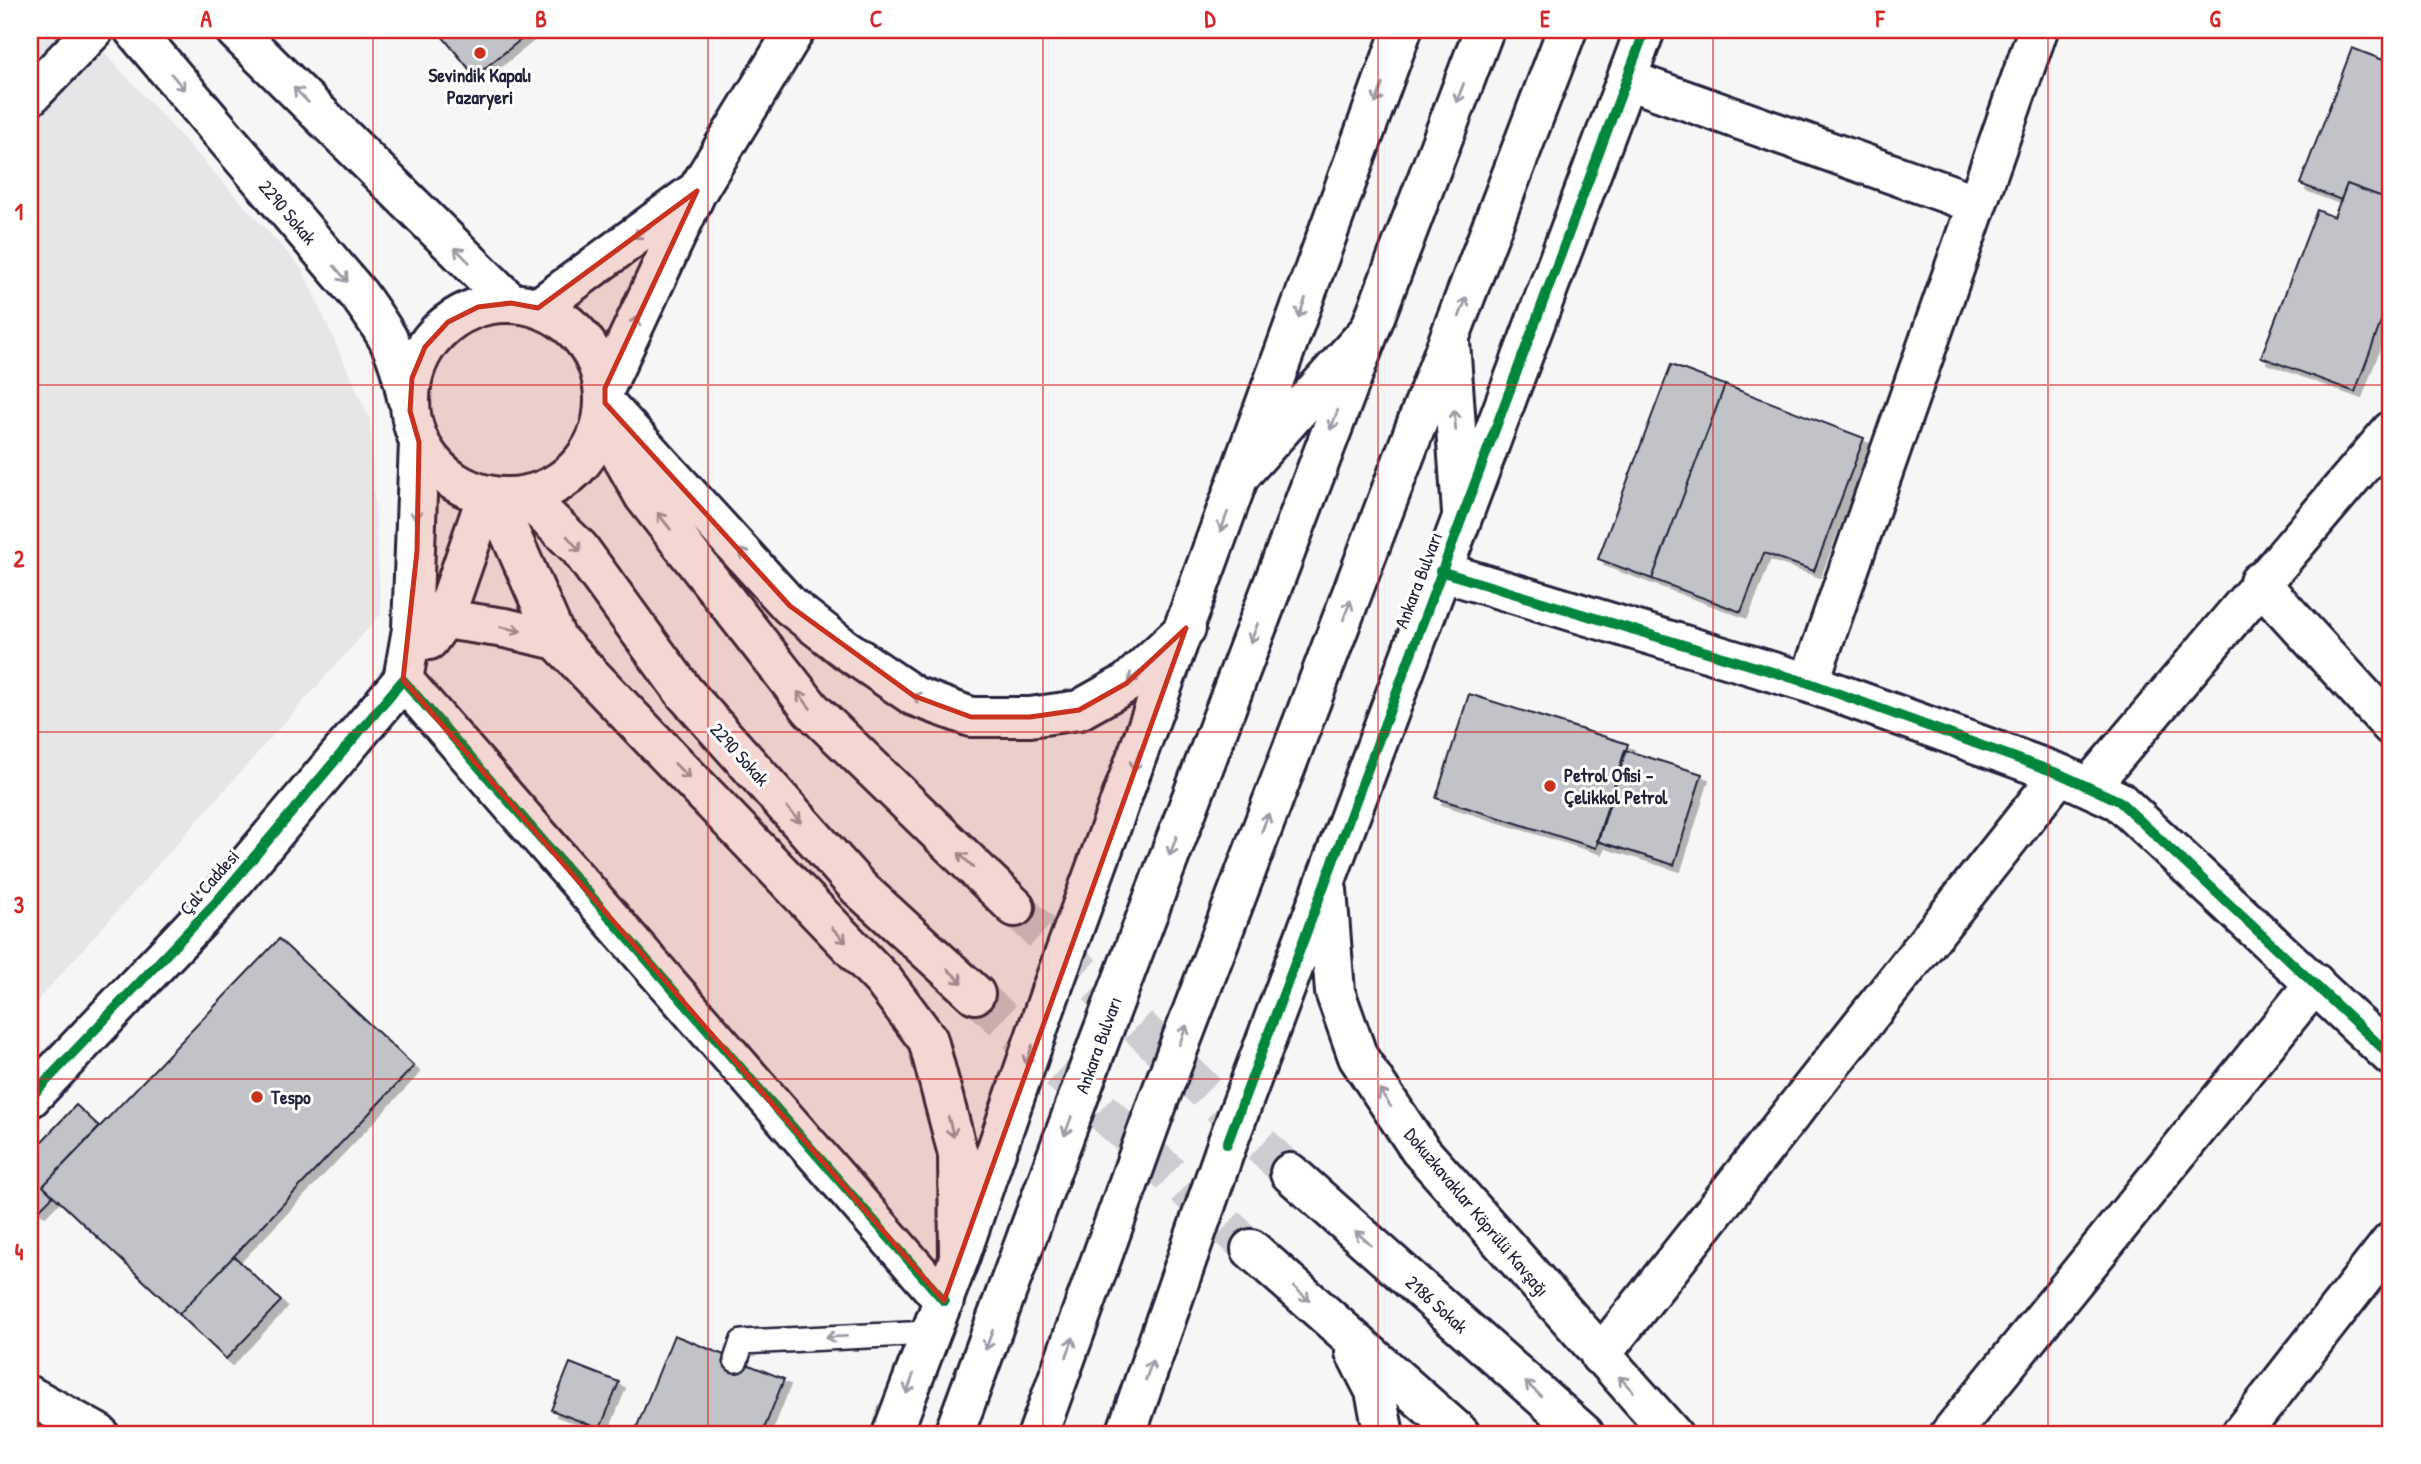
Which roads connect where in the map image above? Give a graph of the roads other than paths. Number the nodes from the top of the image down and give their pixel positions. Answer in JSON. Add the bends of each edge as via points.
{"nodes":[{"id":1,"x":94,"y":30,"type":"edge"},
{"id":2,"x":134,"y":30,"type":"edge"},
{"id":3,"x":235,"y":30,"type":"edge"},
{"id":4,"x":795,"y":30,"type":"edge"},
{"id":5,"x":1402,"y":30,"type":"edge"},
{"id":6,"x":1484,"y":30,"type":"edge"},
{"id":7,"x":1567,"y":30,"type":"edge"},
{"id":8,"x":1645,"y":30,"type":"edge"},
{"id":9,"x":2038,"y":30,"type":"edge"},
{"id":10,"x":1628,"y":80,"type":"junction"},
{"id":11,"x":30,"y":96,"type":"edge"},
{"id":12,"x":696,"y":191,"type":"junction"},
{"id":13,"x":1977,"y":204,"type":"junction"},
{"id":14,"x":524,"y":305,"type":"junction"},
{"id":15,"x":1368,"y":332,"type":"junction"},
{"id":16,"x":1450,"y":342,"type":"junction"},
{"id":17,"x":605,"y":400,"type":"junction"},
{"id":18,"x":414,"y":427,"type":"junction"},
{"id":19,"x":2391,"y":431,"type":"edge"},
{"id":20,"x":1242,"y":473,"type":"junction"},
{"id":21,"x":502,"y":496,"type":"junction"},
{"id":22,"x":1462,"y":513,"type":"junction"},
{"id":23,"x":1440,"y":571,"type":"junction"},
{"id":24,"x":2259,"y":582,"type":"junction"},
{"id":25,"x":444,"y":619,"type":"junction"},
{"id":26,"x":1186,"y":628,"type":"junction"},
{"id":27,"x":557,"y":640,"type":"junction"},
{"id":28,"x":403,"y":680,"type":"junction"},
{"id":29,"x":1809,"y":683,"type":"junction"},
{"id":30,"x":2391,"y":726,"type":"edge"},
{"id":31,"x":2074,"y":781,"type":"junction"},
{"id":32,"x":1325,"y":877,"type":"junction"},
{"id":33,"x":1015,"y":907,"type":"tunnel mouth"},
{"id":34,"x":2315,"y":983,"type":"junction"},
{"id":35,"x":975,"y":994,"type":"tunnel mouth"},
{"id":36,"x":2391,"y":1056,"type":"edge"},
{"id":37,"x":30,"y":1098,"type":"edge"},
{"id":38,"x":1290,"y":1173,"type":"tunnel mouth"},
{"id":39,"x":2391,"y":1242,"type":"edge"},
{"id":40,"x":1251,"y":1249,"type":"tunnel mouth"},
{"id":41,"x":959,"y":1259,"type":"junction"},
{"id":42,"x":937,"y":1317,"type":"junction"},
{"id":43,"x":1346,"y":1334,"type":"junction"},
{"id":44,"x":1600,"y":1356,"type":"junction"},
{"id":45,"x":736,"y":1360,"type":"dead end"},
{"id":46,"x":30,"y":1395,"type":"edge"},
{"id":47,"x":99,"y":1434,"type":"edge"},
{"id":48,"x":892,"y":1434,"type":"edge"},
{"id":49,"x":954,"y":1434,"type":"edge"},
{"id":50,"x":1038,"y":1434,"type":"edge"},
{"id":51,"x":1126,"y":1434,"type":"edge"},
{"id":52,"x":1384,"y":1434,"type":"edge"},
{"id":53,"x":1460,"y":1434,"type":"edge"},
{"id":54,"x":1584,"y":1434,"type":"edge"},
{"id":55,"x":1672,"y":1434,"type":"edge"},
{"id":56,"x":1950,"y":1434,"type":"edge"},
{"id":57,"x":2241,"y":1434,"type":"edge"}],
"edges":[{"from":1,"to":11,"type":"main road"},
{"from":2,"to":18,"type":"main road","name":"2290 Sokak","one_way":true,"via":[[388,335],[400,360]]},
{"from":14,"to":3,"type":"main road","one_way":true},
{"from":4,"to":12,"type":"main road"},
{"from":5,"to":20,"type":"main road","one_way":true},
{"from":6,"to":15,"type":"main road","name":"Ankara Bulvarı","one_way":true},
{"from":16,"to":7,"type":"main road","one_way":true},
{"from":8,"to":10,"type":"main road","name":"Ankara Bulvarı"},
{"from":9,"to":13,"type":"main road"},
{"from":10,"to":13,"type":"main road"},
{"from":10,"to":22,"type":"main road","name":"Ankara Bulvarı"},
{"from":12,"to":14,"type":"main road","one_way":true},
{"from":17,"to":12,"type":"main road","one_way":true},
{"from":13,"to":29,"type":"main road"},
{"from":14,"to":17,"type":"main road","via":[[562,319],[583,337],[597,361]]},
{"from":14,"to":18,"type":"main road","via":[[478,307],[448,322],[425,347],[412,378]]},
{"from":15,"to":20,"type":"main road"},
{"from":15,"to":49,"type":"main road","name":"Ankara Bulvarı","one_way":true},
{"from":22,"to":16,"type":"main road","one_way":true},
{"from":50,"to":16,"type":"main road","one_way":true,"via":[[1159,1099]]},
{"from":17,"to":21,"type":"main road","via":[[597,440],[579,466],[555,486]]},
{"from":26,"to":17,"type":"main road","one_way":true,"via":[[1127,683],[1079,710],[1030,717],[971,717],[914,696],[790,606]]},
{"from":33,"to":17,"type":"main road","one_way":true,"via":[[811,709],[644,496],[621,455]]},
{"from":18,"to":21,"type":"main road","name":"2290 Sokak","via":[[437,468],[464,488]]},
{"from":18,"to":28,"type":"main road","one_way":true,"via":[[412,629]]},
{"from":19,"to":24,"type":"main road"},
{"from":20,"to":26,"type":"main road","one_way":true},
{"from":21,"to":25,"type":"main road","name":"Çal Caddesi"},
{"from":21,"to":27,"type":"main road"},
{"from":21,"to":35,"type":"main road","name":"2290 Sokak","one_way":true,"via":[[579,548],[684,692],[859,888]]},
{"from":22,"to":23,"type":"main road","name":"Ankara Bulvarı"},
{"from":23,"to":29,"type":"main road"},
{"from":23,"to":32,"type":"main road","name":"Ankara Bulvarı"},
{"from":24,"to":30,"type":"main road"},
{"from":24,"to":31,"type":"main road"},
{"from":25,"to":27,"type":"main road","one_way":true},
{"from":25,"to":28,"type":"main road","name":"Çal Caddesi"},
{"from":26,"to":41,"type":"main road","one_way":true,"via":[[1051,991]]},
{"from":27,"to":41,"type":"main road","one_way":true,"via":[[883,981],[928,1040],[958,1154]]},
{"from":28,"to":37,"type":"main road","name":"Çal Caddesi","via":[[217,901]]},
{"from":28,"to":42,"type":"main road"},
{"from":29,"to":31,"type":"main road"},
{"from":31,"to":34,"type":"main road","via":[[2119,801]]},
{"from":31,"to":44,"type":"main road"},
{"from":44,"to":32,"type":"main road","name":"Dokuzkavaklar Köprülü Kavşağı","one_way":true,"via":[[1420,1150],[1357,1057],[1335,992]]},
{"from":51,"to":32,"type":"main road","name":"Ankara Bulvarı","one_way":true},
{"from":34,"to":36,"type":"main road"},
{"from":34,"to":56,"type":"main road"},
{"from":54,"to":38,"type":"main road","name":"2186 Sokak","one_way":true},
{"from":39,"to":57,"type":"main road"},
{"from":40,"to":43,"type":"main road","one_way":true},
{"from":41,"to":42,"type":"main road"},
{"from":42,"to":45,"type":"lane","one_way":true,"via":[[742,1342]]},
{"from":42,"to":48,"type":"main road","one_way":true},
{"from":43,"to":52,"type":"main road","via":[[1375,1391]]},
{"from":43,"to":53,"type":"main road"},
{"from":55,"to":44,"type":"main road","name":"Dokuzkavaklar Köprülü Kavşağı","one_way":true},
{"from":46,"to":47,"type":"main road"}]}
